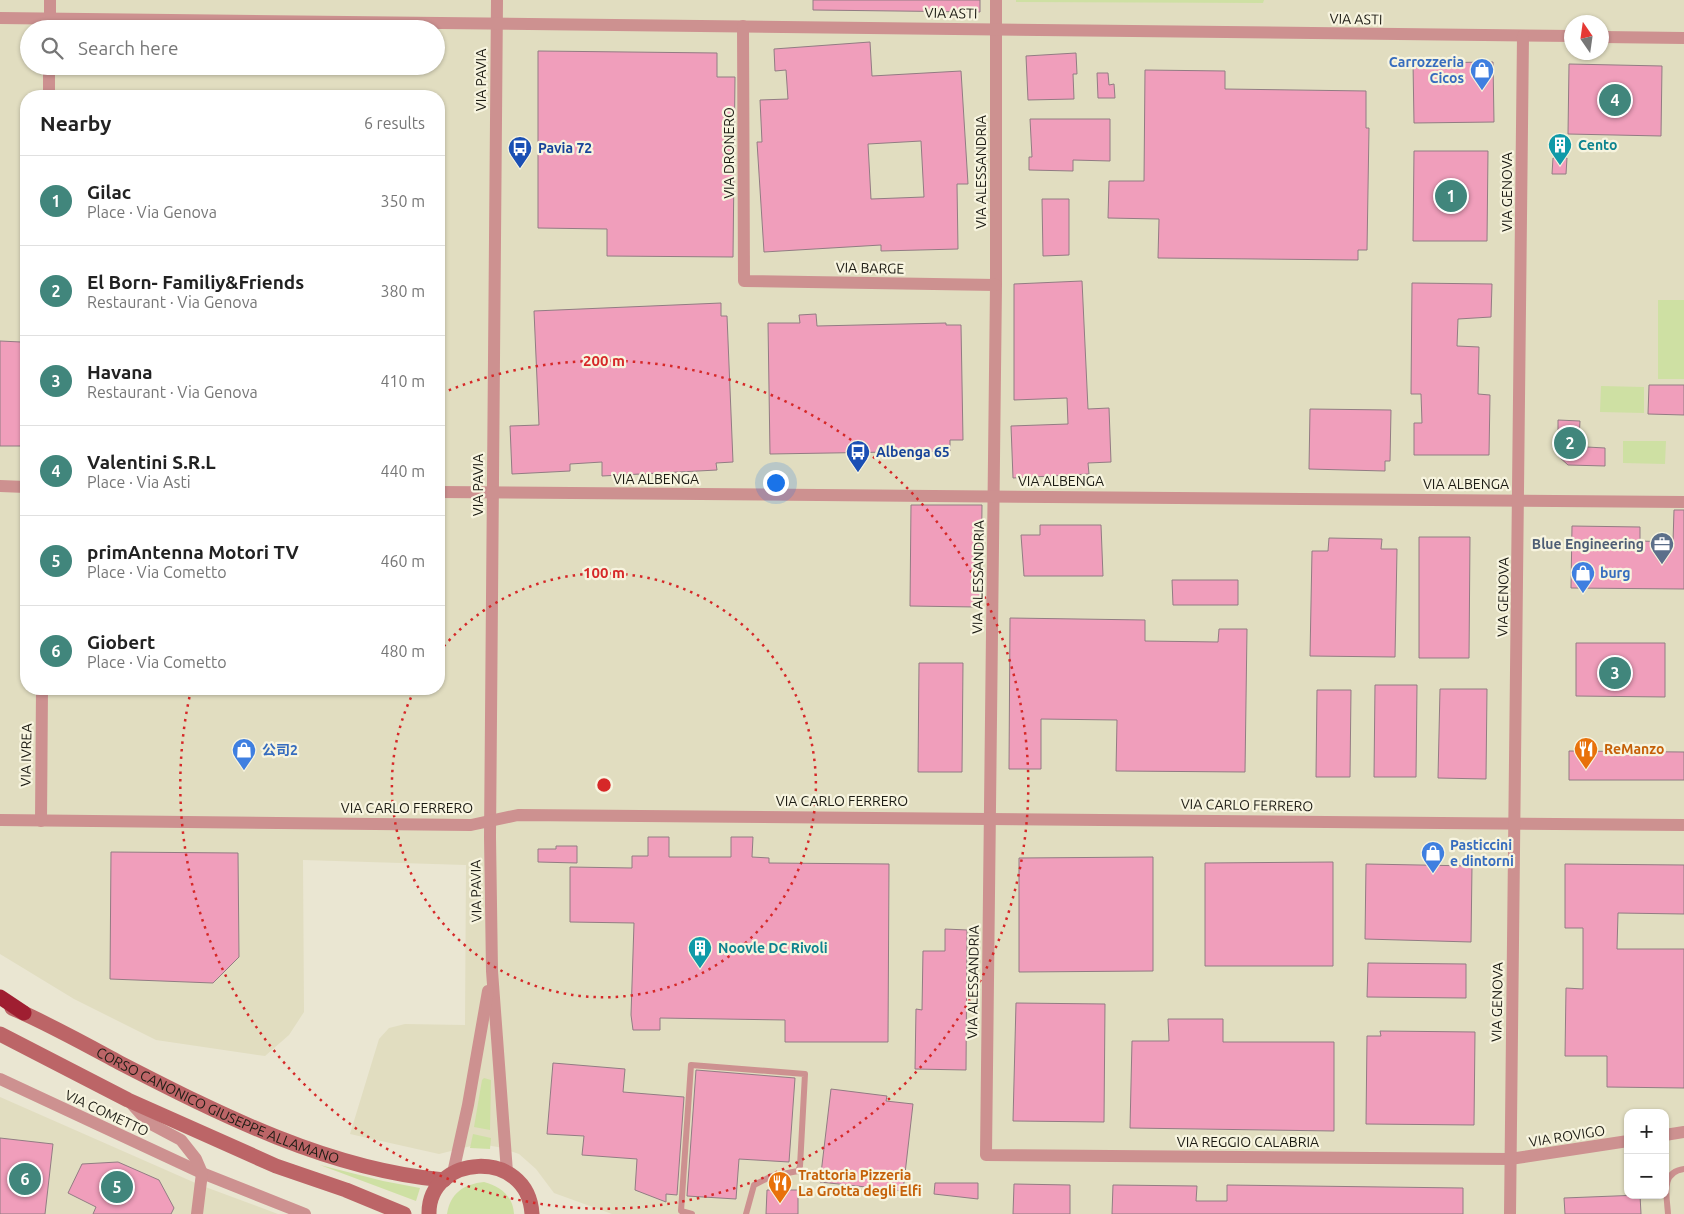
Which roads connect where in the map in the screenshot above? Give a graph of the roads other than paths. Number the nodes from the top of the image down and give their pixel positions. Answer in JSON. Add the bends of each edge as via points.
{"nodes":[{"id":1,"x":50,"y":0,"type":"edge"},
{"id":2,"x":497,"y":0,"type":"edge"},
{"id":3,"x":996,"y":0,"type":"edge"},
{"id":4,"x":0,"y":18,"type":"edge"},
{"id":5,"x":20,"y":20,"type":"edge"},
{"id":6,"x":50,"y":20,"type":"edge"},
{"id":7,"x":445,"y":24,"type":"edge"},
{"id":8,"x":497,"y":24,"type":"junction"},
{"id":9,"x":743,"y":26,"type":"junction"},
{"id":10,"x":996,"y":28,"type":"junction"},
{"id":11,"x":1523,"y":36,"type":"junction"},
{"id":12,"x":1564,"y":36,"type":"edge"},
{"id":13,"x":1609,"y":37,"type":"edge"},
{"id":14,"x":1684,"y":38,"type":"edge"},
{"id":15,"x":49,"y":75,"type":"edge"},
{"id":16,"x":49,"y":90,"type":"edge"},
{"id":17,"x":744,"y":281,"type":"joint"},
{"id":18,"x":996,"y":285,"type":"junction"},
{"id":19,"x":0,"y":486,"type":"edge"},
{"id":20,"x":20,"y":487,"type":"edge"},
{"id":21,"x":445,"y":492,"type":"edge"},
{"id":22,"x":493,"y":492,"type":"junction"},
{"id":23,"x":994,"y":496,"type":"junction"},
{"id":24,"x":1519,"y":500,"type":"junction"},
{"id":25,"x":1684,"y":502,"type":"edge"},
{"id":26,"x":42,"y":695,"type":"edge"},
{"id":27,"x":991,"y":817,"type":"junction"},
{"id":28,"x":0,"y":820,"type":"edge"},
{"id":29,"x":491,"y":820,"type":"junction"},
{"id":30,"x":41,"y":821,"type":"junction"},
{"id":31,"x":1514,"y":822,"type":"junction"},
{"id":32,"x":1684,"y":825,"type":"edge"},
{"id":33,"x":492,"y":971,"type":"junction"},
{"id":34,"x":0,"y":997,"type":"edge"},
{"id":35,"x":0,"y":1003,"type":"edge"},
{"id":36,"x":24,"y":1013,"type":"junction"},
{"id":37,"x":0,"y":1034,"type":"edge"},
{"id":38,"x":0,"y":1079,"type":"edge"},
{"id":39,"x":128,"y":1100,"type":"junction"},
{"id":40,"x":1684,"y":1132,"type":"edge"},
{"id":41,"x":1669,"y":1134,"type":"edge"},
{"id":42,"x":1624,"y":1142,"type":"edge"},
{"id":43,"x":986,"y":1155,"type":"joint"},
{"id":44,"x":1510,"y":1159,"type":"junction"},
{"id":45,"x":1684,"y":1169,"type":"edge"},
{"id":46,"x":507,"y":1172,"type":"junction"},
{"id":47,"x":202,"y":1173,"type":"junction"},
{"id":48,"x":449,"y":1176,"type":"junction"},
{"id":49,"x":535,"y":1211,"type":"edge"},
{"id":50,"x":196,"y":1214,"type":"edge"},
{"id":51,"x":305,"y":1214,"type":"edge"},
{"id":52,"x":404,"y":1214,"type":"edge"},
{"id":53,"x":429,"y":1214,"type":"edge"},
{"id":54,"x":692,"y":1214,"type":"edge"},
{"id":55,"x":746,"y":1214,"type":"edge"},
{"id":56,"x":1510,"y":1214,"type":"edge"},
{"id":57,"x":1668,"y":1214,"type":"edge"}],
"edges":[{"from":1,"to":6,"type":"street"},
{"from":2,"to":8,"type":"street","name":"VIA PAVIA"},
{"from":3,"to":10,"type":"street","name":"VIA ALESSANDRIA"},
{"from":4,"to":5,"type":"street","name":"VIA ASTI"},
{"from":7,"to":8,"type":"street","name":"VIA ASTI"},
{"from":8,"to":9,"type":"street","name":"VIA ASTI"},
{"from":8,"to":22,"type":"street","name":"VIA PAVIA"},
{"from":9,"to":10,"type":"street","name":"VIA ASTI"},
{"from":9,"to":17,"type":"street","name":"VIA DRONERO"},
{"from":10,"to":11,"type":"street","name":"VIA ASTI"},
{"from":10,"to":18,"type":"street","name":"VIA ALESSANDRIA"},
{"from":11,"to":12,"type":"street","name":"VIA ASTI"},
{"from":11,"to":24,"type":"street","name":"VIA GENOVA"},
{"from":13,"to":14,"type":"street"},
{"from":15,"to":16,"type":"street"},
{"from":17,"to":18,"type":"street","name":"VIA BARGE"},
{"from":18,"to":23,"type":"street","name":"VIA ALESSANDRIA"},
{"from":19,"to":20,"type":"street"},
{"from":21,"to":22,"type":"street","name":"VIA ALBENGA"},
{"from":22,"to":23,"type":"street","name":"VIA ALBENGA"},
{"from":22,"to":29,"type":"street","name":"VIA PAVIA"},
{"from":23,"to":24,"type":"street","name":"VIA ALBENGA"},
{"from":23,"to":27,"type":"street","name":"VIA ALESSANDRIA"},
{"from":24,"to":25,"type":"street","name":"VIA ALBENGA"},
{"from":24,"to":31,"type":"street","name":"VIA GENOVA"},
{"from":26,"to":30,"type":"street","name":"VIA IVREA"},
{"from":27,"to":29,"type":"street","name":"VIA CARLO FERRERO","via":[[518,815]]},
{"from":27,"to":31,"type":"street","name":"VIA CARLO FERRERO"},
{"from":27,"to":43,"type":"street","name":"VIA ALESSANDRIA"},
{"from":28,"to":30,"type":"street","name":"VIA CARLO FERRERO"},
{"from":29,"to":30,"type":"street","name":"VIA CARLO FERRERO","via":[[471,825]]},
{"from":29,"to":33,"type":"street","name":"VIA PAVIA"},
{"from":31,"to":32,"type":"street","name":"VIA CARLO FERRERO"},
{"from":31,"to":44,"type":"street","name":"VIA GENOVA"},
{"from":33,"to":46,"type":"street","name":"VIA PAVIA"},
{"from":33,"to":48,"type":"street","name":"VIA PAVIA","via":[[468,1105]]},
{"from":34,"to":36,"type":"highway"},
{"from":35,"to":36,"type":"main road","name":"CORSO CANONICO GIUSEPPE ALLAMANO"},
{"from":36,"to":48,"type":"main road","name":"CORSO CANONICO GIUSEPPE ALLAMANO","via":[[183,1095],[282,1138],[350,1163],[408,1177]]},
{"from":37,"to":39,"type":"main road","name":"CORSO CANONICO GIUSEPPE ALLAMANO"},
{"from":38,"to":47,"type":"street","name":"VIA COMETTO"},
{"from":39,"to":47,"type":"street","name":"VIA COMETTO","via":[[149,1123],[187,1145]]},
{"from":39,"to":52,"type":"main road","name":"CORSO CANONICO GIUSEPPE ALLAMANO","via":[[276,1166]]},
{"from":40,"to":41,"type":"street"},
{"from":42,"to":44,"type":"street","name":"VIA ROVIGO"},
{"from":43,"to":44,"type":"street","name":"VIA REGGIO CALABRIA"},
{"from":44,"to":56,"type":"street"},
{"from":45,"to":57,"type":"lane","via":[[1671,1174],[1666,1181]]},
{"from":46,"to":48,"type":"main road","via":[[480,1165],[466,1167]]},
{"from":46,"to":49,"type":"main road","via":[[526,1192]]},
{"from":47,"to":50,"type":"street"},
{"from":47,"to":51,"type":"street","name":"VIA COMETTO"},
{"from":48,"to":53,"type":"main road","via":[[434,1194]]},
{"from":54,"to":55,"type":"lane","via":[[680,1211],[691,1066],[805,1074],[798,1171],[772,1176],[754,1185]]}]}
